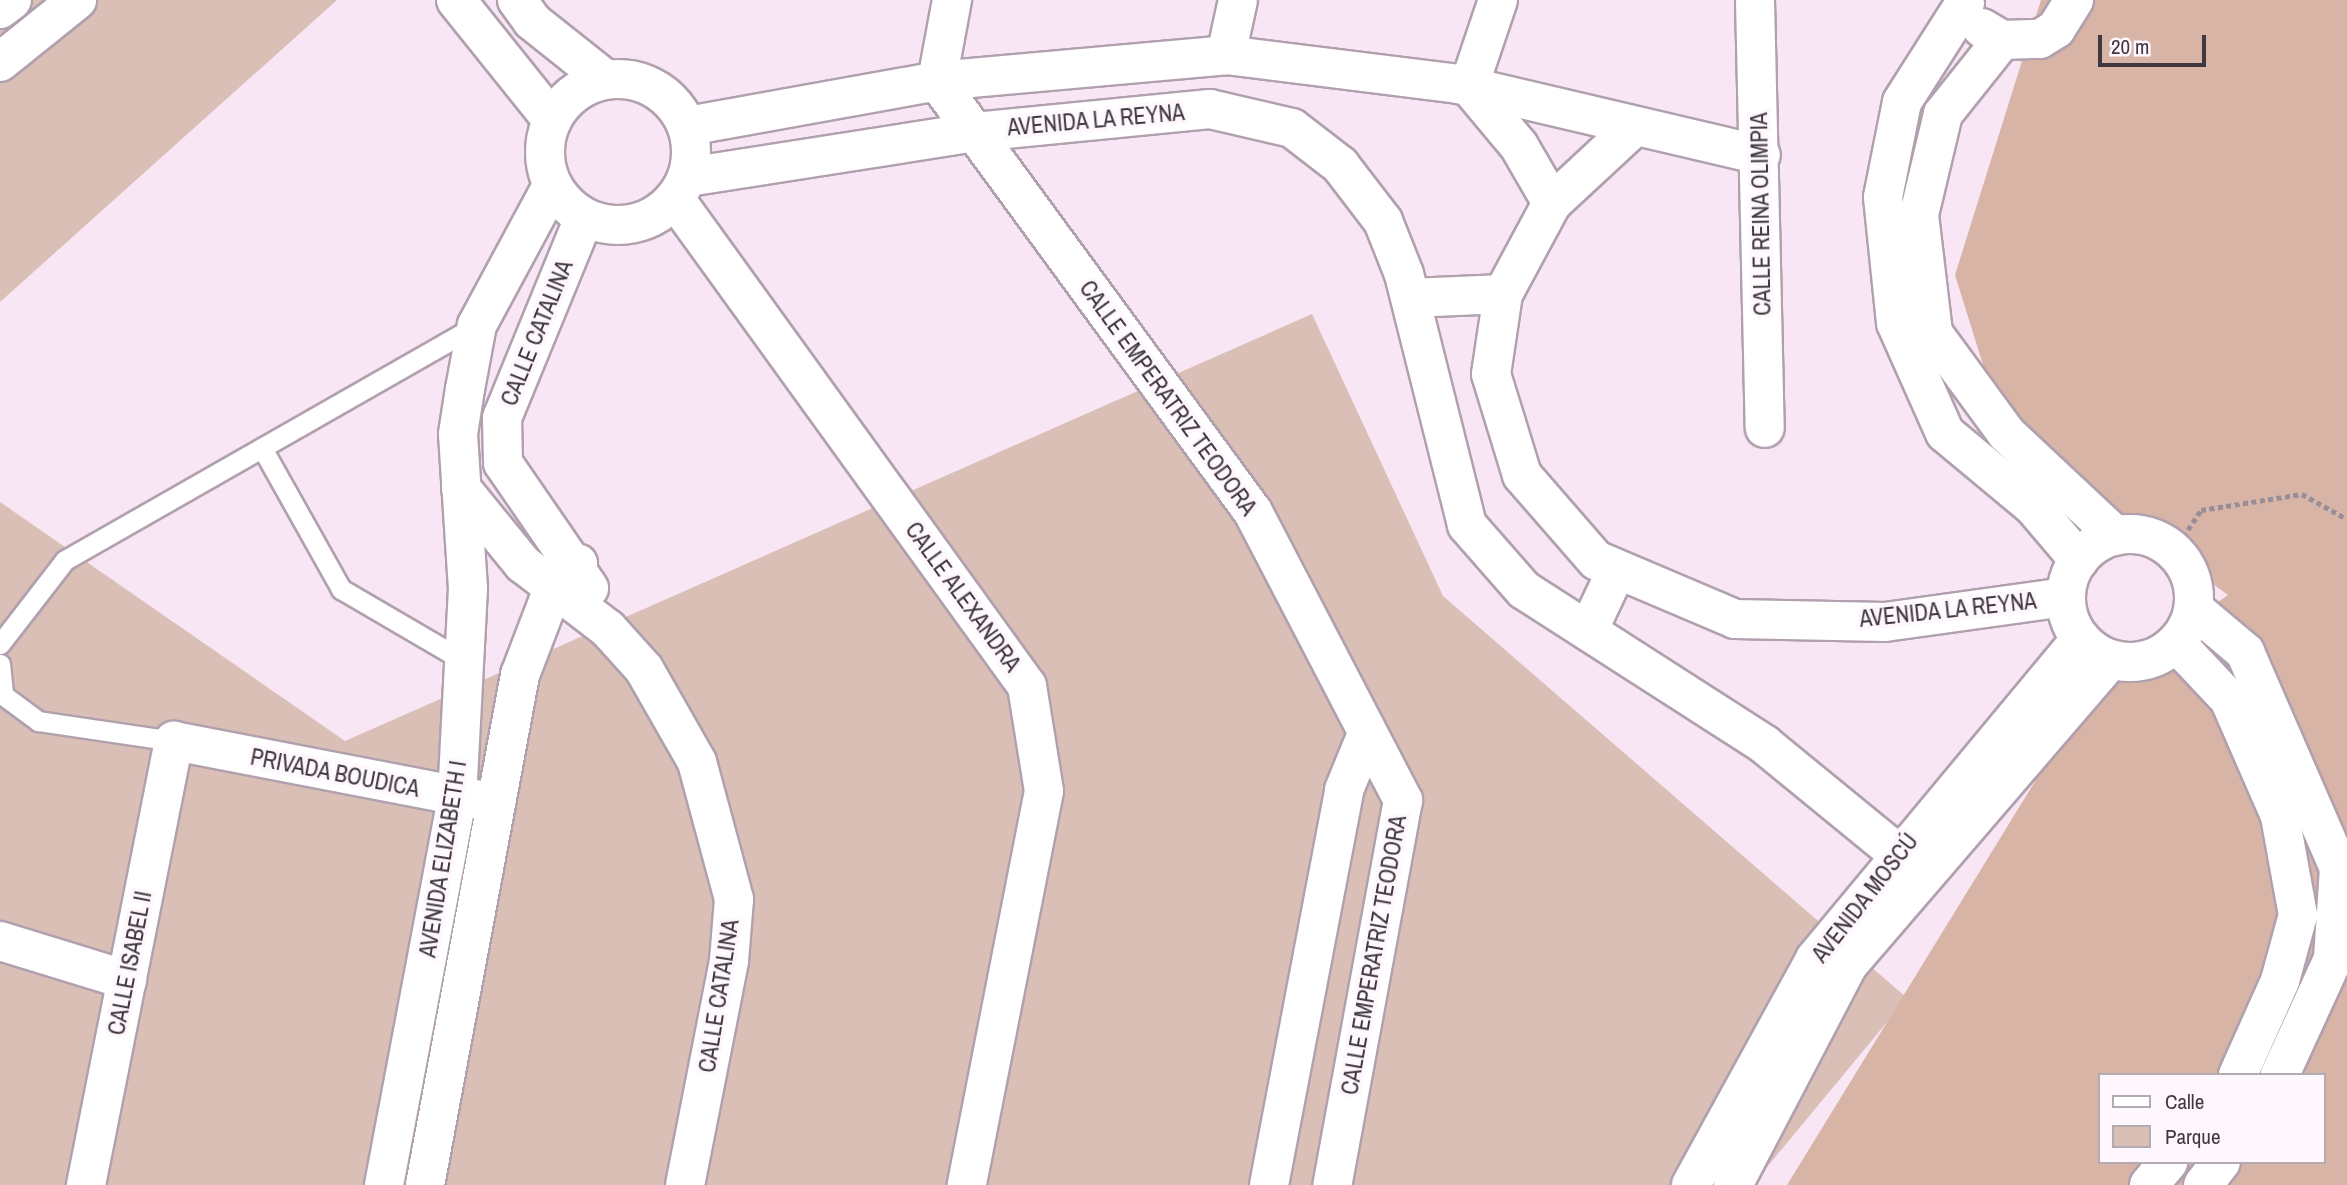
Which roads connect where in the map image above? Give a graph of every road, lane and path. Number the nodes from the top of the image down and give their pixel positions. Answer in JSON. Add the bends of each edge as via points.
{"nodes":[{"id":1,"x":12,"y":0,"type":"edge"},
{"id":2,"x":77,"y":0,"type":"edge"},
{"id":3,"x":456,"y":0,"type":"edge"},
{"id":4,"x":517,"y":0,"type":"edge"},
{"id":5,"x":952,"y":0,"type":"edge"},
{"id":6,"x":1238,"y":0,"type":"edge"},
{"id":7,"x":1497,"y":0,"type":"edge"},
{"id":8,"x":1755,"y":0,"type":"edge"},
{"id":9,"x":2074,"y":0,"type":"edge"},
{"id":10,"x":1965,"y":1,"type":"edge"},
{"id":11,"x":0,"y":9,"type":"edge"},
{"id":12,"x":2002,"y":40,"type":"junction"},
{"id":13,"x":1226,"y":55,"type":"junction"},
{"id":14,"x":0,"y":62,"type":"edge"},
{"id":15,"x":605,"y":79,"type":"junction"},
{"id":16,"x":937,"y":81,"type":"junction"},
{"id":17,"x":1469,"y":86,"type":"junction"},
{"id":18,"x":552,"y":120,"type":"junction"},
{"id":19,"x":688,"y":126,"type":"junction"},
{"id":20,"x":1635,"y":126,"type":"junction"},
{"id":21,"x":975,"y":132,"type":"junction"},
{"id":22,"x":1761,"y":155,"type":"junction"},
{"id":23,"x":552,"y":186,"type":"junction"},
{"id":24,"x":682,"y":188,"type":"junction"},
{"id":25,"x":1552,"y":204,"type":"junction"},
{"id":26,"x":584,"y":218,"type":"junction"},
{"id":27,"x":1503,"y":293,"type":"junction"},
{"id":28,"x":1410,"y":299,"type":"junction"},
{"id":29,"x":477,"y":325,"type":"junction"},
{"id":30,"x":1765,"y":428,"type":"dead end"},
{"id":31,"x":262,"y":448,"type":"junction"},
{"id":32,"x":461,"y":488,"type":"junction"},
{"id":33,"x":2347,"y":519,"type":"edge"},
{"id":34,"x":2116,"y":536,"type":"junction"},
{"id":35,"x":2174,"y":551,"type":"junction"},
{"id":36,"x":2079,"y":560,"type":"junction"},
{"id":37,"x":1618,"y":569,"type":"junction"},
{"id":38,"x":566,"y":575,"type":"junction"},
{"id":39,"x":2066,"y":597,"type":"junction"},
{"id":40,"x":2194,"y":609,"type":"junction"},
{"id":41,"x":1588,"y":631,"type":"junction"},
{"id":42,"x":2176,"y":643,"type":"junction"},
{"id":43,"x":0,"y":644,"type":"edge"},
{"id":44,"x":2096,"y":649,"type":"junction"},
{"id":45,"x":466,"y":662,"type":"junction"},
{"id":46,"x":0,"y":664,"type":"edge"},
{"id":47,"x":1367,"y":734,"type":"junction"},
{"id":48,"x":174,"y":741,"type":"junction"},
{"id":49,"x":457,"y":798,"type":"junction"},
{"id":50,"x":496,"y":803,"type":"junction"},
{"id":51,"x":1898,"y":854,"type":"junction"},
{"id":52,"x":0,"y":942,"type":"edge"},
{"id":53,"x":127,"y":980,"type":"junction"},
{"id":54,"x":2239,"y":1073,"type":"edge"},
{"id":55,"x":2281,"y":1073,"type":"edge"},
{"id":56,"x":402,"y":1088,"type":"junction"},
{"id":57,"x":441,"y":1100,"type":"junction"},
{"id":58,"x":1732,"y":1160,"type":"edge"},
{"id":59,"x":2166,"y":1164,"type":"edge"},
{"id":60,"x":2219,"y":1164,"type":"edge"},
{"id":61,"x":86,"y":1185,"type":"edge"},
{"id":62,"x":384,"y":1185,"type":"edge"},
{"id":63,"x":425,"y":1185,"type":"edge"},
{"id":64,"x":685,"y":1185,"type":"edge"},
{"id":65,"x":967,"y":1185,"type":"edge"},
{"id":66,"x":1269,"y":1185,"type":"edge"},
{"id":67,"x":1332,"y":1185,"type":"edge"},
{"id":68,"x":1691,"y":1185,"type":"edge"},
{"id":69,"x":2148,"y":1185,"type":"edge"},
{"id":70,"x":2203,"y":1185,"type":"edge"}],
"edges":[{"from":1,"to":11,"type":"street"},
{"from":2,"to":14,"type":"street"},
{"from":3,"to":18,"type":"street"},
{"from":4,"to":15,"type":"street","via":[[532,21]]},
{"from":5,"to":16,"type":"street"},
{"from":6,"to":13,"type":"street"},
{"from":7,"to":17,"type":"street"},
{"from":8,"to":22,"type":"street","name":"CALLE REINA OLIMPIA"},
{"from":9,"to":12,"type":"street","via":[[2056,29],[2040,39]]},
{"from":10,"to":12,"type":"street","via":[[1986,32]]},
{"from":10,"to":36,"type":"street","via":[[1902,102],[1883,197],[1896,323],[1945,433],[2033,506]]},
{"from":12,"to":34,"type":"street","via":[[1943,114],[1922,202],[1933,333],[2007,434]]},
{"from":13,"to":16,"type":"street"},
{"from":13,"to":17,"type":"street"},
{"from":15,"to":18,"type":"street","via":[[564,101]]},
{"from":15,"to":19,"type":"street","via":[[655,88]]},
{"from":16,"to":19,"type":"street"},
{"from":16,"to":21,"type":"street","name":"CALLE EMPERATRIZ TEODORA"},
{"from":17,"to":20,"type":"street"},
{"from":17,"to":25,"type":"street","via":[[1519,146]]},
{"from":18,"to":23,"type":"street","via":[[545,141]]},
{"from":19,"to":24,"type":"street"},
{"from":20,"to":22,"type":"street"},
{"from":20,"to":25,"type":"street","name":"AVENIDA LA REYNA"},
{"from":21,"to":24,"type":"street","name":"AVENIDA LA REYNA"},
{"from":21,"to":28,"type":"street","name":"AVENIDA LA REYNA","via":[[1210,110],[1292,128],[1340,164],[1382,221]]},
{"from":21,"to":47,"type":"street","name":"CALLE EMPERATRIZ TEODORA","via":[[1253,512]]},
{"from":22,"to":30,"type":"street","name":"CALLE REINA OLIMPIA"},
{"from":23,"to":26,"type":"street"},
{"from":23,"to":29,"type":"street","name":"CALLE CATALINA"},
{"from":24,"to":26,"type":"street","via":[[632,225]]},
{"from":24,"to":65,"type":"street","name":"CALLE ALEXANDRA","via":[[1027,686],[1044,791]]},
{"from":25,"to":27,"type":"street","name":"AVENIDA LA REYNA"},
{"from":26,"to":38,"type":"street","name":"CALLE CATALINA","via":[[502,418],[502,463],[552,540]]},
{"from":27,"to":28,"type":"street"},
{"from":27,"to":37,"type":"street","name":"AVENIDA LA REYNA","via":[[1491,374],[1522,475],[1596,560]]},
{"from":28,"to":41,"type":"street","name":"AVENIDA LA REYNA","via":[[1467,525],[1524,590]]},
{"from":29,"to":31,"type":"lane"},
{"from":29,"to":32,"type":"street","name":"CALLE CATALINA","via":[[458,433]]},
{"from":31,"to":43,"type":"lane","via":[[65,560]]},
{"from":31,"to":45,"type":"lane","via":[[341,589]]},
{"from":32,"to":38,"type":"street","name":"CALLE CATALINA","via":[[523,564]]},
{"from":32,"to":45,"type":"street","name":"AVENIDA ELIZABETH I"},
{"from":33,"to":35,"type":"path","via":[[2302,494],[2202,510]]},
{"from":34,"to":35,"type":"street","via":[[2136,534]]},
{"from":34,"to":36,"type":"street"},
{"from":35,"to":40,"type":"street","via":[[2191,578]]},
{"from":36,"to":39,"type":"street"},
{"from":37,"to":39,"type":"street","name":"AVENIDA LA REYNA","via":[[1735,619],[1885,622]]},
{"from":37,"to":41,"type":"street"},
{"from":38,"to":50,"type":"street","name":"AVENIDA ELIZABETH I","via":[[520,675]]},
{"from":38,"to":64,"type":"street","name":"CALLE CATALINA","via":[[644,669],[697,761],[733,899],[729,961]]},
{"from":39,"to":44,"type":"street"},
{"from":40,"to":42,"type":"street"},
{"from":40,"to":55,"type":"street","via":[[2245,652],[2339,868],[2333,958]]},
{"from":41,"to":51,"type":"street","name":"AVENIDA LA REYNA","via":[[1765,745]]},
{"from":42,"to":44,"type":"street","via":[[2135,662]]},
{"from":42,"to":54,"type":"street","via":[[2229,699],[2280,816],[2298,915],[2280,981]]},
{"from":44,"to":51,"type":"street","name":"AVENIDA MOSCÚ"},
{"from":44,"to":58,"type":"street","name":"AVENIDA MOSCÚ","via":[[1849,965]]},
{"from":45,"to":49,"type":"street","name":"AVENIDA ELIZABETH I"},
{"from":46,"to":48,"type":"lane","via":[[3,695],[38,721]]},
{"from":47,"to":66,"type":"street","via":[[1344,790]]},
{"from":47,"to":67,"type":"street","name":"CALLE EMPERATRIZ TEODORA","via":[[1403,800]]},
{"from":48,"to":49,"type":"street","name":"PRIVADA BOUDICA"},
{"from":48,"to":53,"type":"street","name":"CALLE ISABEL II"},
{"from":49,"to":50,"type":"street","name":"PRIVADA BOUDICA"},
{"from":49,"to":56,"type":"street","name":"AVENIDA ELIZABETH I"},
{"from":50,"to":57,"type":"street","name":"AVENIDA ELIZABETH I"},
{"from":51,"to":58,"type":"street","name":"AVENIDA MOSCÚ","via":[[1815,959]]},
{"from":52,"to":53,"type":"street"},
{"from":53,"to":61,"type":"street","name":"CALLE ISABEL II"},
{"from":56,"to":57,"type":"street"},
{"from":56,"to":62,"type":"street","name":"AVENIDA ELIZABETH I"},
{"from":57,"to":63,"type":"street","name":"AVENIDA ELIZABETH I"},
{"from":58,"to":68,"type":"street","name":"AVENIDA MOSCÚ"},
{"from":59,"to":69,"type":"street"},
{"from":60,"to":70,"type":"street"}]}
